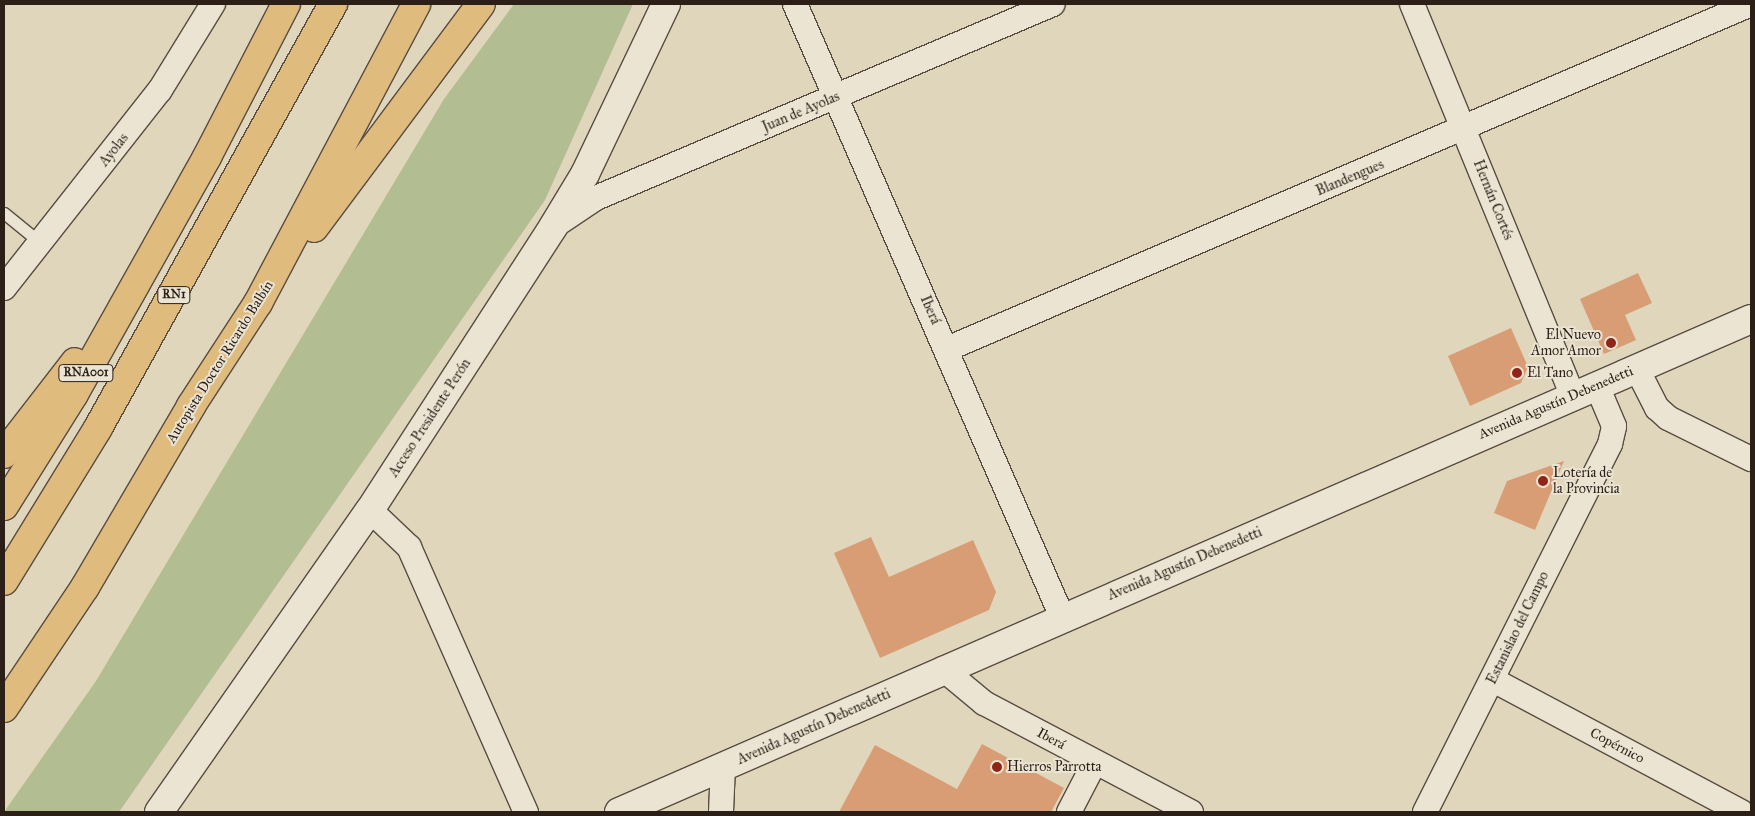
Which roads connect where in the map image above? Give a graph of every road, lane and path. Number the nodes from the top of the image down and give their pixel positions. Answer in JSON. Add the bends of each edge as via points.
{"nodes":[{"id":1,"x":213,"y":4,"type":"edge"},
{"id":2,"x":286,"y":4,"type":"edge"},
{"id":3,"x":333,"y":4,"type":"edge"},
{"id":4,"x":416,"y":4,"type":"edge"},
{"id":5,"x":481,"y":4,"type":"edge"},
{"id":6,"x":666,"y":4,"type":"edge"},
{"id":7,"x":795,"y":4,"type":"edge"},
{"id":8,"x":1052,"y":4,"type":"edge"},
{"id":9,"x":1412,"y":4,"type":"edge"},
{"id":10,"x":1751,"y":4,"type":"edge"},
{"id":11,"x":837,"y":97,"type":"junction"},
{"id":12,"x":1464,"y":130,"type":"junction"},
{"id":13,"x":4,"y":213,"type":"edge"},
{"id":14,"x":553,"y":227,"type":"junction"},
{"id":15,"x":162,"y":238,"type":"junction"},
{"id":16,"x":42,"y":244,"type":"junction"},
{"id":17,"x":4,"y":288,"type":"edge"},
{"id":18,"x":258,"y":303,"type":"junction"},
{"id":19,"x":1751,"y":319,"type":"edge"},
{"id":20,"x":947,"y":349,"type":"junction"},
{"id":21,"x":1637,"y":368,"type":"junction"},
{"id":22,"x":1585,"y":391,"type":"junction"},
{"id":23,"x":1610,"y":444,"type":"joint"},
{"id":24,"x":4,"y":454,"type":"edge"},
{"id":25,"x":1751,"y":459,"type":"edge"},
{"id":26,"x":4,"y":506,"type":"edge"},
{"id":27,"x":370,"y":510,"type":"junction"},
{"id":28,"x":4,"y":581,"type":"edge"},
{"id":29,"x":1062,"y":616,"type":"junction"},
{"id":30,"x":943,"y":669,"type":"junction"},
{"id":31,"x":1493,"y":680,"type":"junction"},
{"id":32,"x":4,"y":708,"type":"edge"},
{"id":33,"x":1095,"y":762,"type":"junction"},
{"id":34,"x":723,"y":767,"type":"junction"},
{"id":35,"x":159,"y":812,"type":"edge"},
{"id":36,"x":526,"y":812,"type":"edge"},
{"id":37,"x":619,"y":812,"type":"edge"},
{"id":38,"x":721,"y":812,"type":"edge"},
{"id":39,"x":1069,"y":812,"type":"edge"},
{"id":40,"x":1192,"y":812,"type":"edge"},
{"id":41,"x":1425,"y":812,"type":"edge"},
{"id":42,"x":1741,"y":812,"type":"edge"}],
"edges":[{"from":1,"to":16,"type":"street","name":"Ayolas","via":[[160,90]]},
{"from":2,"to":15,"type":"highway","number":"RNA001"},
{"from":3,"to":28,"type":"highway","number":"RN1","via":[[117,395]]},
{"from":4,"to":18,"type":"highway","name":"Autopista Doctor Ricardo Balbín"},
{"from":5,"to":18,"type":"highway"},
{"from":6,"to":14,"type":"main road","name":"Acceso Presidente Perón","via":[[585,174]]},
{"from":7,"to":11,"type":"street","name":"Iberá"},
{"from":8,"to":11,"type":"street","name":"Juan de Ayolas"},
{"from":9,"to":12,"type":"street","name":"Hernán Cortés"},
{"from":10,"to":12,"type":"street","name":"Blandengues"},
{"from":11,"to":14,"type":"street","name":"Juan de Ayolas","via":[[596,198]]},
{"from":11,"to":20,"type":"street","name":"Iberá"},
{"from":12,"to":20,"type":"street","name":"Blandengues"},
{"from":12,"to":22,"type":"street","name":"Hernán Cortés"},
{"from":13,"to":16,"type":"lane"},
{"from":14,"to":27,"type":"main road","name":"Acceso Presidente Perón"},
{"from":15,"to":24,"type":"highway","via":[[84,350]]},
{"from":15,"to":26,"type":"highway","number":"RNA001","via":[[74,394]]},
{"from":16,"to":17,"type":"street","name":"Ayolas"},
{"from":18,"to":32,"type":"highway","name":"Autopista Doctor Ricardo Balbín","via":[[191,406],[86,587]]},
{"from":19,"to":21,"type":"main road","name":"Avenida Agustín Debenedetti"},
{"from":20,"to":29,"type":"street","name":"Iberá"},
{"from":21,"to":22,"type":"main road","name":"Avenida Agustín Debenedetti"},
{"from":21,"to":25,"type":"street","via":[[1658,408],[1668,418]]},
{"from":22,"to":23,"type":"street","name":"Hernán Cortés","via":[[1614,426]]},
{"from":22,"to":29,"type":"main road","name":"Avenida Agustín Debenedetti"},
{"from":23,"to":31,"type":"street","name":"Estanislao del Campo"},
{"from":27,"to":35,"type":"main road","name":"Acceso Presidente Perón"},
{"from":27,"to":36,"type":"street","via":[[409,546]]},
{"from":29,"to":30,"type":"main road","name":"Avenida Agustín Debenedetti"},
{"from":30,"to":33,"type":"street","name":"Iberá","via":[[984,703]]},
{"from":30,"to":34,"type":"main road","name":"Avenida Agustín Debenedetti"},
{"from":31,"to":41,"type":"street","name":"Estanislao del Campo"},
{"from":31,"to":42,"type":"street","name":"Copérnico"},
{"from":33,"to":39,"type":"street"},
{"from":33,"to":40,"type":"street","name":"Iberá"},
{"from":34,"to":37,"type":"main road","name":"Avenida Agustín Debenedetti"},
{"from":34,"to":38,"type":"street"}]}
